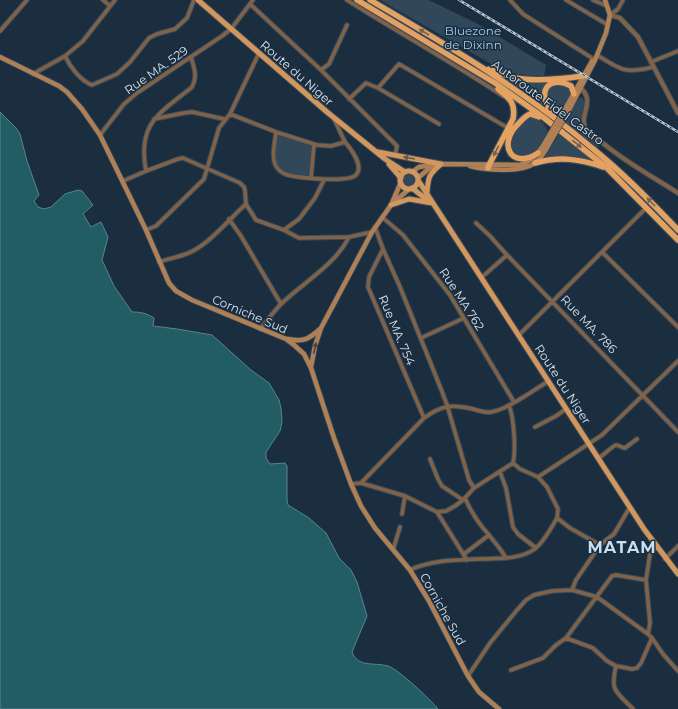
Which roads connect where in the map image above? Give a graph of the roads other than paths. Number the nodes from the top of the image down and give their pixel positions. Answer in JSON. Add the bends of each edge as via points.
{"nodes":[{"id":1,"x":27,"y":0,"type":"edge"},
{"id":2,"x":103,"y":0,"type":"edge"},
{"id":3,"x":115,"y":0,"type":"edge"},
{"id":4,"x":194,"y":0,"type":"edge"},
{"id":5,"x":198,"y":0,"type":"edge"},
{"id":6,"x":253,"y":0,"type":"edge"},
{"id":7,"x":347,"y":0,"type":"edge"},
{"id":8,"x":357,"y":0,"type":"edge"},
{"id":9,"x":370,"y":0,"type":"edge"},
{"id":10,"x":510,"y":0,"type":"edge"},
{"id":11,"x":566,"y":0,"type":"edge"},
{"id":12,"x":593,"y":0,"type":"edge"},
{"id":13,"x":605,"y":0,"type":"edge"},
{"id":14,"x":623,"y":0,"type":"edge"},
{"id":15,"x":250,"y":4,"type":"junction"},
{"id":16,"x":110,"y":6,"type":"junction"},
{"id":17,"x":607,"y":6,"type":"junction"},
{"id":18,"x":610,"y":15,"type":"junction"},
{"id":19,"x":347,"y":25,"type":"dead end"},
{"id":20,"x":608,"y":25,"type":"junction"},
{"id":21,"x":231,"y":29,"type":"junction"},
{"id":22,"x":0,"y":31,"type":"edge"},
{"id":23,"x":678,"y":51,"type":"edge"},
{"id":24,"x":259,"y":53,"type":"junction"},
{"id":25,"x":65,"y":56,"type":"junction"},
{"id":26,"x":596,"y":56,"type":"junction"},
{"id":27,"x":190,"y":57,"type":"junction"},
{"id":28,"x":0,"y":58,"type":"edge"},
{"id":29,"x":651,"y":62,"type":"junction"},
{"id":30,"x":477,"y":64,"type":"junction"},
{"id":31,"x":653,"y":67,"type":"junction"},
{"id":32,"x":470,"y":69,"type":"junction"},
{"id":33,"x":322,"y":70,"type":"junction"},
{"id":34,"x":33,"y":74,"type":"junction"},
{"id":35,"x":583,"y":76,"type":"junction"},
{"id":36,"x":560,"y":78,"type":"junction"},
{"id":37,"x":378,"y":88,"type":"junction"},
{"id":38,"x":578,"y":90,"type":"junction"},
{"id":39,"x":350,"y":99,"type":"junction"},
{"id":40,"x":515,"y":108,"type":"junction"},
{"id":41,"x":678,"y":113,"type":"edge"},
{"id":42,"x":230,"y":114,"type":"junction"},
{"id":43,"x":334,"y":118,"type":"junction"},
{"id":44,"x":153,"y":119,"type":"junction"},
{"id":45,"x":224,"y":119,"type":"junction"},
{"id":46,"x":549,"y":122,"type":"junction"},
{"id":47,"x":439,"y":124,"type":"dead end"},
{"id":48,"x":563,"y":125,"type":"junction"},
{"id":49,"x":508,"y":128,"type":"junction"},
{"id":50,"x":276,"y":132,"type":"junction"},
{"id":51,"x":100,"y":135,"type":"junction"},
{"id":52,"x":552,"y":136,"type":"junction"},
{"id":53,"x":345,"y":142,"type":"junction"},
{"id":54,"x":314,"y":144,"type":"junction"},
{"id":55,"x":377,"y":152,"type":"junction"},
{"id":56,"x":538,"y":153,"type":"junction"},
{"id":57,"x":395,"y":156,"type":"junction"},
{"id":58,"x":385,"y":159,"type":"junction"},
{"id":59,"x":535,"y":163,"type":"junction"},
{"id":60,"x":442,"y":164,"type":"junction"},
{"id":61,"x":434,"y":165,"type":"junction"},
{"id":62,"x":489,"y":167,"type":"junction"},
{"id":63,"x":607,"y":168,"type":"junction"},
{"id":64,"x":207,"y":169,"type":"junction"},
{"id":65,"x":146,"y":171,"type":"junction"},
{"id":66,"x":405,"y":172,"type":"junction"},
{"id":67,"x":412,"y":172,"type":"junction"},
{"id":68,"x":311,"y":178,"type":"junction"},
{"id":69,"x":418,"y":179,"type":"junction"},
{"id":70,"x":324,"y":180,"type":"junction"},
{"id":71,"x":401,"y":180,"type":"junction"},
{"id":72,"x":123,"y":181,"type":"junction"},
{"id":73,"x":411,"y":189,"type":"junction"},
{"id":74,"x":678,"y":193,"type":"edge"},
{"id":75,"x":427,"y":194,"type":"junction"},
{"id":76,"x":432,"y":203,"type":"junction"},
{"id":77,"x":246,"y":204,"type":"junction"},
{"id":78,"x":392,"y":205,"type":"junction"},
{"id":79,"x":646,"y":208,"type":"junction"},
{"id":80,"x":382,"y":217,"type":"junction"},
{"id":81,"x":229,"y":219,"type":"junction"},
{"id":82,"x":476,"y":223,"type":"dead end"},
{"id":83,"x":374,"y":229,"type":"junction"},
{"id":84,"x":146,"y":230,"type":"junction"},
{"id":85,"x":284,"y":230,"type":"junction"},
{"id":86,"x":678,"y":230,"type":"edge"},
{"id":87,"x":349,"y":237,"type":"junction"},
{"id":88,"x":678,"y":240,"type":"edge"},
{"id":89,"x":383,"y":249,"type":"junction"},
{"id":90,"x":602,"y":252,"type":"junction"},
{"id":91,"x":507,"y":255,"type":"junction"},
{"id":92,"x":159,"y":262,"type":"junction"},
{"id":93,"x":482,"y":277,"type":"junction"},
{"id":94,"x":552,"y":301,"type":"junction"},
{"id":95,"x":281,"y":304,"type":"junction"},
{"id":96,"x":464,"y":318,"type":"junction"},
{"id":97,"x":678,"y":327,"type":"edge"},
{"id":98,"x":321,"y":328,"type":"junction"},
{"id":99,"x":260,"y":329,"type":"junction"},
{"id":100,"x":519,"y":335,"type":"junction"},
{"id":101,"x":421,"y":338,"type":"junction"},
{"id":102,"x":286,"y":339,"type":"junction"},
{"id":103,"x":678,"y":361,"type":"edge"},
{"id":104,"x":311,"y":368,"type":"junction"},
{"id":105,"x":549,"y":381,"type":"junction"},
{"id":106,"x":643,"y":396,"type":"junction"},
{"id":107,"x":514,"y":402,"type":"junction"},
{"id":108,"x":447,"y":405,"type":"junction"},
{"id":109,"x":509,"y":405,"type":"junction"},
{"id":110,"x":566,"y":410,"type":"junction"},
{"id":111,"x":424,"y":418,"type":"junction"},
{"id":112,"x":535,"y":427,"type":"dead end"},
{"id":113,"x":678,"y":432,"type":"edge"},
{"id":114,"x":637,"y":439,"type":"dead end"},
{"id":115,"x":590,"y":444,"type":"junction"},
{"id":116,"x":599,"y":458,"type":"junction"},
{"id":117,"x":430,"y":459,"type":"dead end"},
{"id":118,"x":513,"y":463,"type":"junction"},
{"id":119,"x":500,"y":472,"type":"junction"},
{"id":120,"x":538,"y":477,"type":"junction"},
{"id":121,"x":362,"y":483,"type":"junction"},
{"id":122,"x":352,"y":484,"type":"junction"},
{"id":123,"x":474,"y":488,"type":"junction"},
{"id":124,"x":405,"y":496,"type":"junction"},
{"id":125,"x":464,"y":499,"type":"junction"},
{"id":126,"x":630,"y":507,"type":"junction"},
{"id":127,"x":437,"y":512,"type":"junction"},
{"id":128,"x":402,"y":514,"type":"dead end"},
{"id":129,"x":557,"y":518,"type":"junction"},
{"id":130,"x":400,"y":527,"type":"dead end"},
{"id":131,"x":489,"y":535,"type":"junction"},
{"id":132,"x":600,"y":545,"type":"junction"},
{"id":133,"x":678,"y":546,"type":"edge"},
{"id":134,"x":657,"y":547,"type":"junction"},
{"id":135,"x":536,"y":548,"type":"junction"},
{"id":136,"x":393,"y":550,"type":"junction"},
{"id":137,"x":464,"y":554,"type":"junction"},
{"id":138,"x":506,"y":558,"type":"junction"},
{"id":139,"x":665,"y":559,"type":"junction"},
{"id":140,"x":466,"y":560,"type":"junction"},
{"id":141,"x":410,"y":570,"type":"junction"},
{"id":142,"x":678,"y":574,"type":"edge"},
{"id":143,"x":646,"y":580,"type":"junction"},
{"id":144,"x":572,"y":590,"type":"junction"},
{"id":145,"x":597,"y":597,"type":"junction"},
{"id":146,"x":648,"y":634,"type":"junction"},
{"id":147,"x":566,"y":638,"type":"junction"},
{"id":148,"x":652,"y":638,"type":"junction"},
{"id":149,"x":616,"y":666,"type":"junction"},
{"id":150,"x":511,"y":670,"type":"dead end"},
{"id":151,"x":678,"y":671,"type":"edge"},
{"id":152,"x":468,"y":676,"type":"junction"},
{"id":153,"x":499,"y":709,"type":"edge"},
{"id":154,"x":633,"y":709,"type":"edge"}],
"edges":[{"from":1,"to":22,"type":"street"},
{"from":2,"to":16,"type":"street"},
{"from":3,"to":16,"type":"street"},
{"from":4,"to":25,"type":"street","via":[[187,18],[175,29],[149,38],[117,74],[92,85],[69,65]]},
{"from":5,"to":21,"type":"main road","name":"Route du Niger"},
{"from":6,"to":15,"type":"street","name":"Rue MA. 529"},
{"from":7,"to":40,"type":"street","via":[[480,81]]},
{"from":8,"to":32,"type":"highway","name":"Autoroute Fidel Castro"},
{"from":30,"to":9,"type":"highway","name":"Autoroute Fidel Castro","one_way":true},
{"from":10,"to":26,"type":"street","via":[[523,14]]},
{"from":11,"to":20,"type":"street"},
{"from":12,"to":17,"type":"street"},
{"from":13,"to":17,"type":"main road"},
{"from":14,"to":18,"type":"street"},
{"from":15,"to":21,"type":"street","name":"Rue MA. 529"},
{"from":15,"to":33,"type":"street"},
{"from":16,"to":25,"type":"street","via":[[83,41]]},
{"from":17,"to":18,"type":"main road"},
{"from":18,"to":20,"type":"main road"},
{"from":18,"to":29,"type":"street","via":[[620,18],[638,37]]},
{"from":19,"to":33,"type":"street","via":[[329,64]]},
{"from":20,"to":26,"type":"main road"},
{"from":21,"to":24,"type":"main road","name":"Route du Niger"},
{"from":21,"to":27,"type":"street","name":"Rue MA. 529"},
{"from":23,"to":29,"type":"street"},
{"from":24,"to":42,"type":"street"},
{"from":24,"to":43,"type":"main road","name":"Route du Niger"},
{"from":25,"to":34,"type":"street"},
{"from":26,"to":31,"type":"street","via":[[624,70],[634,71]]},
{"from":26,"to":35,"type":"main road"},
{"from":26,"to":38,"type":"main road"},
{"from":27,"to":44,"type":"street","via":[[196,72],[192,87]]},
{"from":27,"to":51,"type":"street","name":"Rue MA. 529","via":[[124,104]]},
{"from":28,"to":34,"type":"main road","name":"Corniche Sud"},
{"from":29,"to":31,"type":"street"},
{"from":30,"to":36,"type":"highway","via":[[514,78]]},
{"from":30,"to":48,"type":"highway","name":"Autoroute Fidel Castro"},
{"from":31,"to":41,"type":"street"},
{"from":32,"to":40,"type":"highway","via":[[505,95]]},
{"from":32,"to":46,"type":"highway","name":"Autoroute Fidel Castro","via":[[495,83]]},
{"from":33,"to":39,"type":"street"},
{"from":34,"to":51,"type":"main road","name":"Corniche Sud","via":[[67,92]]},
{"from":35,"to":36,"type":"highway"},
{"from":35,"to":38,"type":"main road"},
{"from":36,"to":38,"type":"highway"},
{"from":37,"to":39,"type":"street","via":[[366,82]]},
{"from":37,"to":47,"type":"street"},
{"from":37,"to":49,"type":"street","via":[[399,64]]},
{"from":38,"to":48,"type":"highway","via":[[561,82],[553,83],[546,88],[544,100],[548,109]]},
{"from":38,"to":52,"type":"main road","bridge":true},
{"from":38,"to":74,"type":"street","via":[[588,102],[584,124],[587,130],[614,152]]},
{"from":39,"to":57,"type":"street","via":[[397,146]]},
{"from":40,"to":49,"type":"highway"},
{"from":42,"to":45,"type":"street"},
{"from":42,"to":50,"type":"street"},
{"from":43,"to":53,"type":"street"},
{"from":43,"to":55,"type":"main road","name":"Route du Niger"},
{"from":44,"to":45,"type":"street","via":[[192,112]]},
{"from":44,"to":65,"type":"street","via":[[145,136]]},
{"from":45,"to":64,"type":"street"},
{"from":46,"to":56,"type":"highway","via":[[530,114],[511,130],[508,137],[508,148],[516,158],[525,159]]},
{"from":46,"to":63,"type":"highway","name":"Autoroute Fidel Castro","one_way":true},
{"from":86,"to":48,"type":"highway","name":"Autoroute Fidel Castro","one_way":true,"via":[[630,181]]},
{"from":49,"to":62,"type":"highway","one_way":true},
{"from":50,"to":54,"type":"street"},
{"from":50,"to":68,"type":"street","via":[[274,160],[279,171]]},
{"from":51,"to":72,"type":"main road","name":"Corniche Sud"},
{"from":52,"to":56,"type":"main road"},
{"from":52,"to":59,"type":"main road","via":[[542,156]]},
{"from":53,"to":54,"type":"street","via":[[331,146]]},
{"from":53,"to":70,"type":"street","via":[[354,153],[358,171],[351,178]]},
{"from":54,"to":68,"type":"street"},
{"from":55,"to":57,"type":"main road"},
{"from":55,"to":58,"type":"main road","name":"Route du Niger"},
{"from":56,"to":62,"type":"main road","via":[[520,165]]},
{"from":60,"to":57,"type":"main road","one_way":true},
{"from":58,"to":66,"type":"main road","name":"Route du Niger"},
{"from":58,"to":71,"type":"main road","name":"Route du Niger"},
{"from":59,"to":62,"type":"main road","via":[[520,169]]},
{"from":59,"to":63,"type":"highway","via":[[554,159],[579,159]]},
{"from":60,"to":61,"type":"main road"},
{"from":60,"to":62,"type":"main road","via":[[476,164]]},
{"from":60,"to":75,"type":"main road","via":[[431,172]]},
{"from":61,"to":67,"type":"main road","via":[[419,167]]},
{"from":61,"to":69,"type":"main road"},
{"from":63,"to":79,"type":"highway","name":"Autoroute Fidel Castro"},
{"from":64,"to":65,"type":"street","via":[[183,158]]},
{"from":64,"to":77,"type":"street","via":[[240,182],[244,187]]},
{"from":64,"to":84,"type":"street","via":[[199,185],[156,226]]},
{"from":65,"to":72,"type":"street"},
{"from":66,"to":67,"type":"main road"},
{"from":66,"to":71,"type":"main road"},
{"from":67,"to":69,"type":"main road"},
{"from":68,"to":70,"type":"street"},
{"from":69,"to":73,"type":"main road","via":[[417,185]]},
{"from":69,"to":75,"type":"main road","name":"Route du Niger"},
{"from":70,"to":85,"type":"street","via":[[300,219]]},
{"from":71,"to":73,"type":"main road","via":[[404,187]]},
{"from":71,"to":78,"type":"main road"},
{"from":72,"to":84,"type":"main road","name":"Corniche Sud"},
{"from":73,"to":76,"type":"main road","name":"Route du Niger"},
{"from":73,"to":78,"type":"main road"},
{"from":75,"to":76,"type":"main road","name":"Route du Niger"},
{"from":76,"to":78,"type":"main road","via":[[410,199]]},
{"from":76,"to":93,"type":"main road","name":"Route du Niger"},
{"from":77,"to":81,"type":"street"},
{"from":77,"to":85,"type":"street","via":[[256,220]]},
{"from":78,"to":80,"type":"main road"},
{"from":79,"to":88,"type":"highway","name":"Autoroute Fidel Castro"},
{"from":79,"to":90,"type":"street"},
{"from":80,"to":83,"type":"main road"},
{"from":80,"to":96,"type":"street","name":"Rue MA 762","via":[[403,235],[424,260]]},
{"from":81,"to":92,"type":"street","via":[[195,250]]},
{"from":81,"to":95,"type":"street"},
{"from":82,"to":91,"type":"street","name":"Rue MA. 786"},
{"from":83,"to":87,"type":"street"},
{"from":83,"to":89,"type":"street"},
{"from":83,"to":98,"type":"main road"},
{"from":84,"to":92,"type":"main road","name":"Corniche Sud"},
{"from":85,"to":87,"type":"street","via":[[299,238]]},
{"from":87,"to":95,"type":"street","via":[[344,248]]},
{"from":89,"to":101,"type":"street"},
{"from":89,"to":111,"type":"street","name":"Rue MA. 754","via":[[368,287]]},
{"from":90,"to":94,"type":"street"},
{"from":90,"to":97,"type":"street"},
{"from":91,"to":93,"type":"street"},
{"from":91,"to":94,"type":"street","name":"Rue MA. 786"},
{"from":92,"to":99,"type":"main road","name":"Corniche Sud","via":[[176,291]]},
{"from":93,"to":100,"type":"main road","name":"Route du Niger"},
{"from":94,"to":100,"type":"street"},
{"from":94,"to":106,"type":"street","name":"Rue MA. 786"},
{"from":95,"to":99,"type":"street"},
{"from":96,"to":101,"type":"street"},
{"from":96,"to":107,"type":"street","name":"Rue MA 762"},
{"from":98,"to":102,"type":"main road","via":[[311,338]]},
{"from":104,"to":98,"type":"main road","one_way":true},
{"from":99,"to":102,"type":"main road","name":"Corniche Sud"},
{"from":100,"to":105,"type":"main road","name":"Route du Niger"},
{"from":101,"to":108,"type":"street"},
{"from":102,"to":104,"type":"main road","name":"Corniche Sud","via":[[304,354]]},
{"from":103,"to":106,"type":"street"},
{"from":104,"to":122,"type":"main road","name":"Corniche Sud","via":[[323,409]]},
{"from":105,"to":107,"type":"street"},
{"from":105,"to":110,"type":"main road","name":"Route du Niger"},
{"from":106,"to":113,"type":"street","name":"Rue MA. 786"},
{"from":106,"to":115,"type":"street"},
{"from":107,"to":109,"type":"street"},
{"from":108,"to":109,"type":"street","via":[[487,413]]},
{"from":108,"to":111,"type":"street"},
{"from":108,"to":123,"type":"street","via":[[469,480]]},
{"from":109,"to":118,"type":"street","via":[[512,412],[515,455]]},
{"from":110,"to":112,"type":"street"},
{"from":110,"to":115,"type":"main road","name":"Route du Niger"},
{"from":111,"to":121,"type":"street"},
{"from":114,"to":116,"type":"street","via":[[625,448],[613,446]]},
{"from":115,"to":116,"type":"main road","name":"Route du Niger"},
{"from":115,"to":120,"type":"street"},
{"from":116,"to":126,"type":"main road","name":"Route du Niger"},
{"from":117,"to":125,"type":"street","via":[[442,486]]},
{"from":118,"to":119,"type":"street"},
{"from":118,"to":120,"type":"street"},
{"from":119,"to":123,"type":"street"},
{"from":119,"to":135,"type":"street","via":[[506,488],[513,527]]},
{"from":120,"to":129,"type":"street","via":[[554,500],[558,509]]},
{"from":121,"to":122,"type":"street"},
{"from":121,"to":124,"type":"street"},
{"from":122,"to":136,"type":"main road","name":"Corniche Sud","via":[[365,512]]},
{"from":123,"to":125,"type":"street"},
{"from":124,"to":127,"type":"street"},
{"from":124,"to":128,"type":"street"},
{"from":125,"to":127,"type":"street","via":[[446,511]]},
{"from":125,"to":131,"type":"street"},
{"from":126,"to":132,"type":"street","via":[[614,534]]},
{"from":126,"to":134,"type":"main road","name":"Route du Niger"},
{"from":127,"to":137,"type":"street"},
{"from":129,"to":132,"type":"street"},
{"from":129,"to":135,"type":"street"},
{"from":130,"to":136,"type":"street"},
{"from":131,"to":137,"type":"street"},
{"from":131,"to":138,"type":"street"},
{"from":132,"to":144,"type":"street"},
{"from":133,"to":139,"type":"street"},
{"from":134,"to":139,"type":"main road","name":"Route du Niger"},
{"from":134,"to":143,"type":"street","via":[[650,554]]},
{"from":135,"to":138,"type":"street","via":[[528,553]]},
{"from":136,"to":141,"type":"main road","name":"Corniche Sud"},
{"from":137,"to":140,"type":"street"},
{"from":138,"to":140,"type":"street"},
{"from":139,"to":142,"type":"main road","name":"Route du Niger"},
{"from":140,"to":141,"type":"street","via":[[433,563]]},
{"from":141,"to":152,"type":"main road","name":"Corniche Sud"},
{"from":143,"to":145,"type":"street","via":[[612,576]]},
{"from":143,"to":146,"type":"street","via":[[650,623]]},
{"from":144,"to":145,"type":"street"},
{"from":144,"to":152,"type":"street","via":[[546,592],[526,600],[490,643]]},
{"from":145,"to":146,"type":"street"},
{"from":145,"to":147,"type":"street"},
{"from":146,"to":148,"type":"street"},
{"from":147,"to":149,"type":"street","via":[[593,648]]},
{"from":147,"to":150,"type":"street","via":[[543,658]]},
{"from":148,"to":149,"type":"street","via":[[637,668]]},
{"from":148,"to":151,"type":"street"},
{"from":149,"to":154,"type":"street","via":[[613,686]]},
{"from":152,"to":153,"type":"main road","name":"Corniche Sud","via":[[479,692]]}]}
